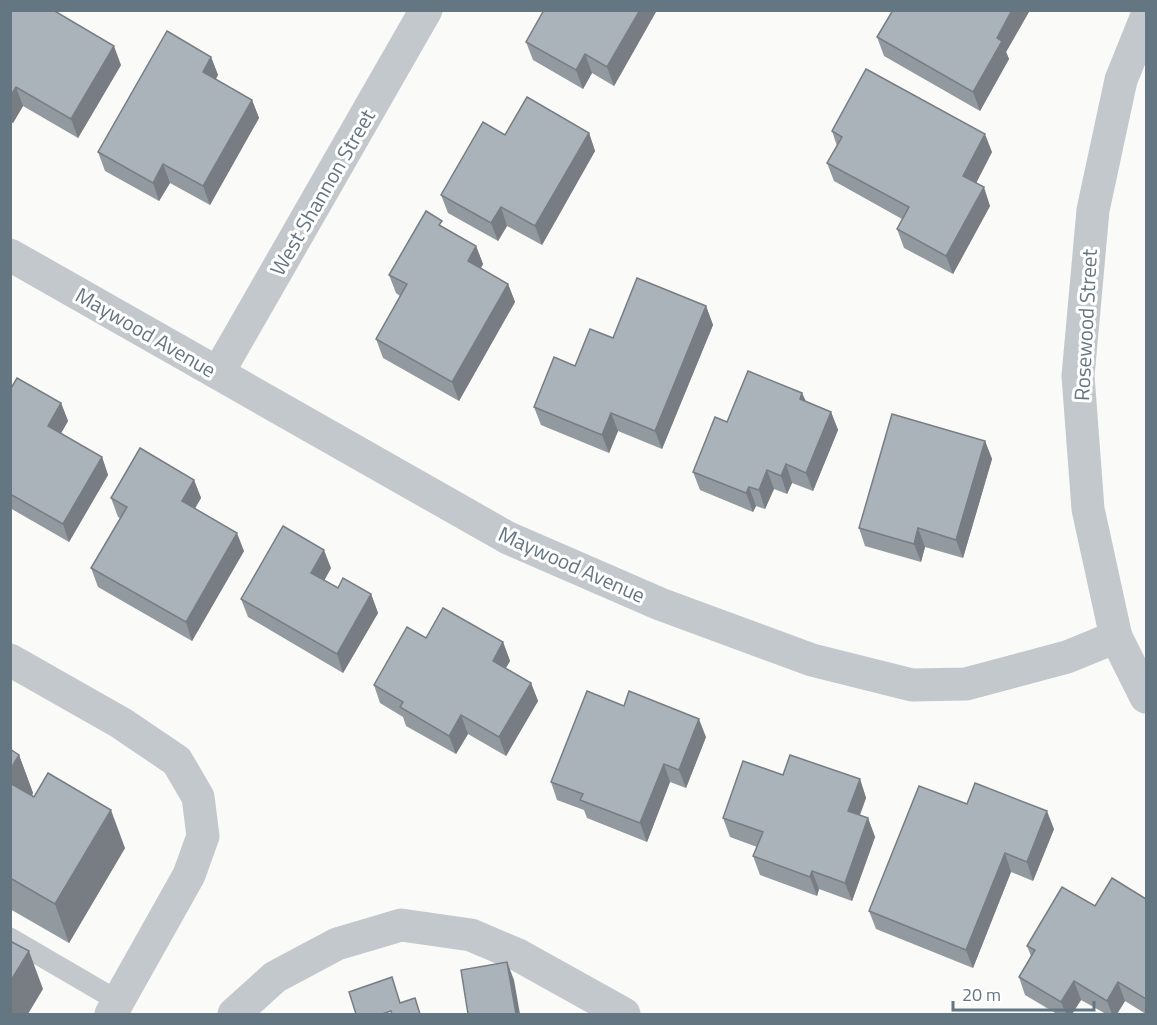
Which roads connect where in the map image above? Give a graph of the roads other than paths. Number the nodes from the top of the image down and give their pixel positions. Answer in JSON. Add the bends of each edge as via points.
{"nodes":[{"id":1,"x":426,"y":10,"type":"edge"},
{"id":2,"x":1146,"y":18,"type":"edge"},
{"id":3,"x":10,"y":255,"type":"edge"},
{"id":4,"x":218,"y":373,"type":"junction"},
{"id":5,"x":1116,"y":637,"type":"junction"},
{"id":6,"x":10,"y":660,"type":"edge"},
{"id":7,"x":1146,"y":697,"type":"edge"},
{"id":8,"x":10,"y":938,"type":"edge"},
{"id":9,"x":114,"y":1008,"type":"edge"},
{"id":10,"x":234,"y":1014,"type":"edge"},
{"id":11,"x":624,"y":1014,"type":"edge"}],
"edges":[{"from":1,"to":4,"type":"street","name":"West Shannon Street"},
{"from":2,"to":5,"type":"street","name":"Rosewood Street","via":[[1121,80],[1092,210],[1078,376],[1088,509]]},
{"from":3,"to":4,"type":"street","name":"Maywood Avenue"},
{"from":4,"to":5,"type":"street","name":"Maywood Avenue","via":[[508,538],[660,604],[812,660],[912,685],[966,684],[1067,657]]},
{"from":5,"to":7,"type":"street"},
{"from":6,"to":9,"type":"street","via":[[121,723],[177,761],[198,797],[203,836],[189,875]]},
{"from":8,"to":9,"type":"lane"},
{"from":10,"to":11,"type":"street","via":[[275,978],[337,944],[401,925],[471,935],[518,955]]}]}
